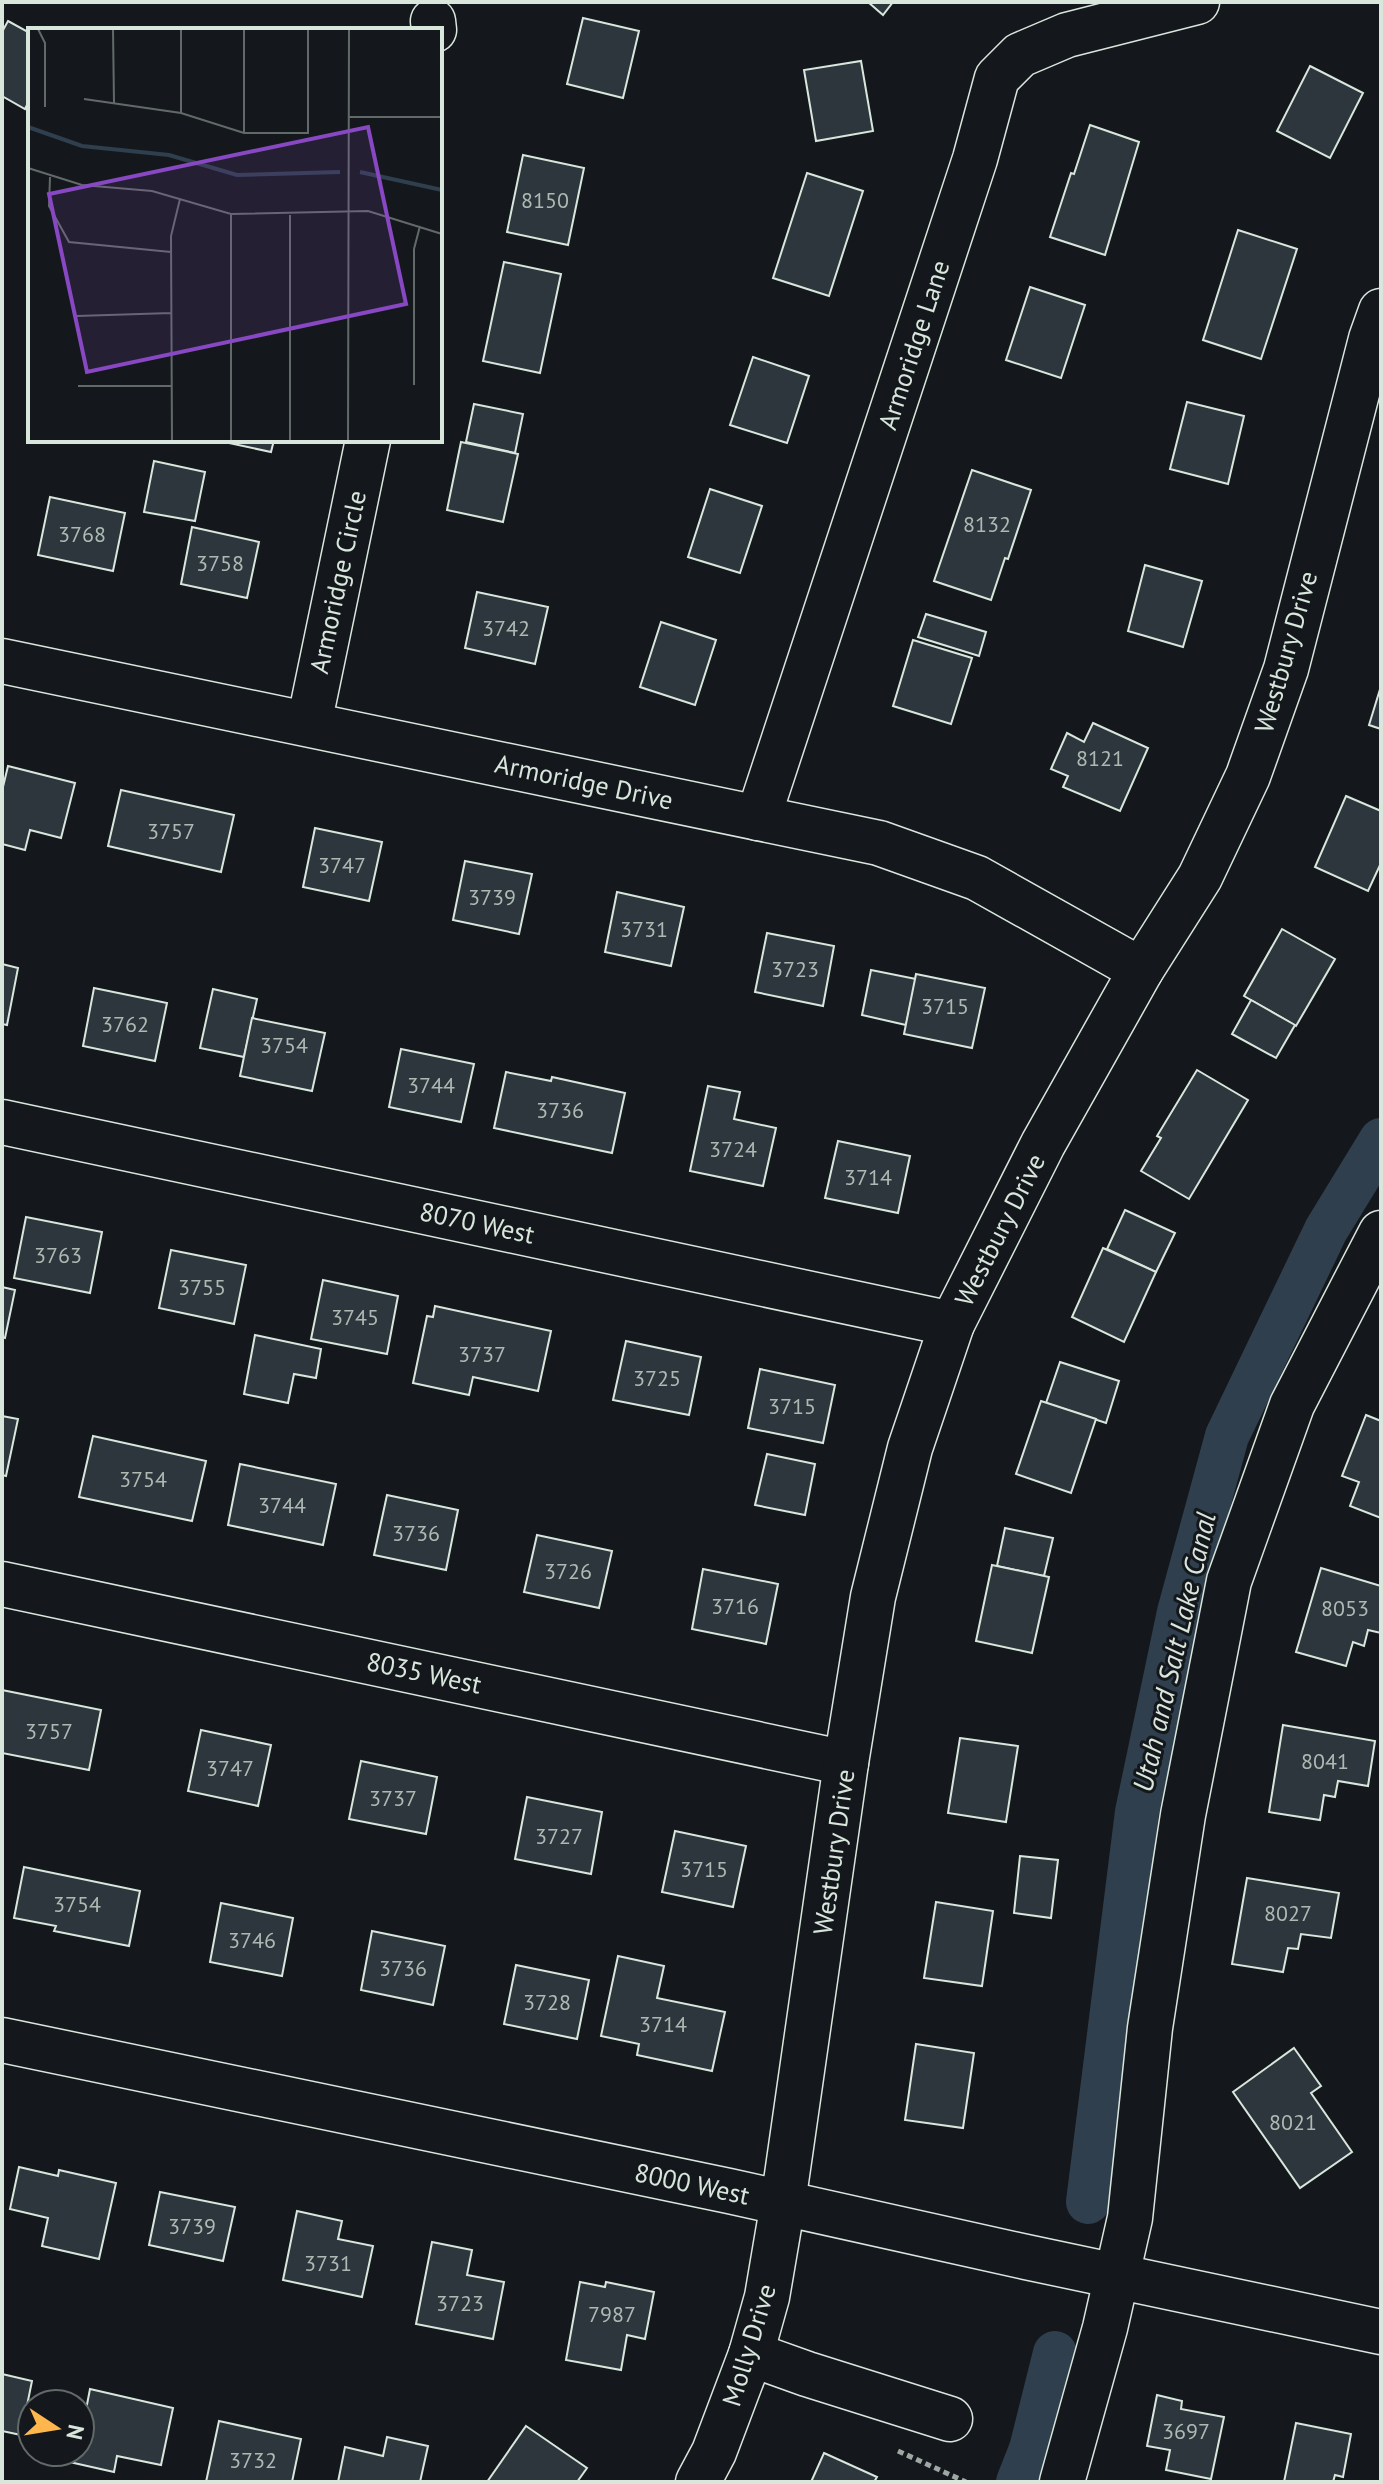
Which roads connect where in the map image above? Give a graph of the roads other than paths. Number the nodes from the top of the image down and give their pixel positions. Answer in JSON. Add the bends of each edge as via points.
{"nodes":[{"id":1,"x":1197,"y":2,"type":"edge"},
{"id":2,"x":1381,"y":311,"type":"edge"},
{"id":3,"x":368,"y":442,"type":"edge"},
{"id":4,"x":2,"y":661,"type":"edge"},
{"id":5,"x":309,"y":724,"type":"junction"},
{"id":6,"x":758,"y":818,"type":"junction"},
{"id":7,"x":1141,"y":970,"type":"junction"},
{"id":8,"x":2,"y":1122,"type":"edge"},
{"id":9,"x":1381,"y":1233,"type":"edge"},
{"id":10,"x":952,"y":1324,"type":"junction"},
{"id":11,"x":2,"y":1584,"type":"edge"},
{"id":12,"x":846,"y":1763,"type":"junction"},
{"id":13,"x":2,"y":2040,"type":"edge"},
{"id":14,"x":783,"y":2203,"type":"junction"},
{"id":15,"x":1118,"y":2277,"type":"junction"},
{"id":16,"x":1381,"y":2332,"type":"edge"},
{"id":17,"x":751,"y":2354,"type":"junction"},
{"id":18,"x":950,"y":2419,"type":"dead end"},
{"id":19,"x":698,"y":2482,"type":"edge"},
{"id":20,"x":1062,"y":2482,"type":"edge"}],
"edges":[{"from":1,"to":6,"type":"street","name":"Armoridge Lane","via":[[1067,35],[1020,55],[997,78]]},
{"from":2,"to":7,"type":"street","name":"Westbury Drive","via":[[1286,669],[1248,776],[1200,877]]},
{"from":3,"to":5,"type":"street","name":"Armoridge Circle"},
{"from":4,"to":5,"type":"street","name":"Armoridge Drive"},
{"from":5,"to":6,"type":"street","name":"Armoridge Drive"},
{"from":6,"to":7,"type":"street","name":"Armoridge Drive","via":[[879,843],[977,878]]},
{"from":7,"to":10,"type":"street","name":"Westbury Drive","via":[[1043,1144]]},
{"from":8,"to":10,"type":"street","name":"8070 West"},
{"from":9,"to":15,"type":"street","via":[[1292,1405],[1229,1581],[1183,1815]]},
{"from":10,"to":12,"type":"street","name":"Westbury Drive","via":[[910,1448],[873,1597]]},
{"from":11,"to":12,"type":"street","name":"8035 West"},
{"from":12,"to":14,"type":"street","name":"Westbury Drive"},
{"from":13,"to":14,"type":"street","name":"8000 West"},
{"from":14,"to":15,"type":"street","name":"8000 West"},
{"from":14,"to":17,"type":"street","name":"Molly Drive"},
{"from":15,"to":16,"type":"street","name":"8000 West"},
{"from":15,"to":20,"type":"street"},
{"from":17,"to":18,"type":"street"},
{"from":17,"to":19,"type":"street","name":"Molly Drive"}]}
